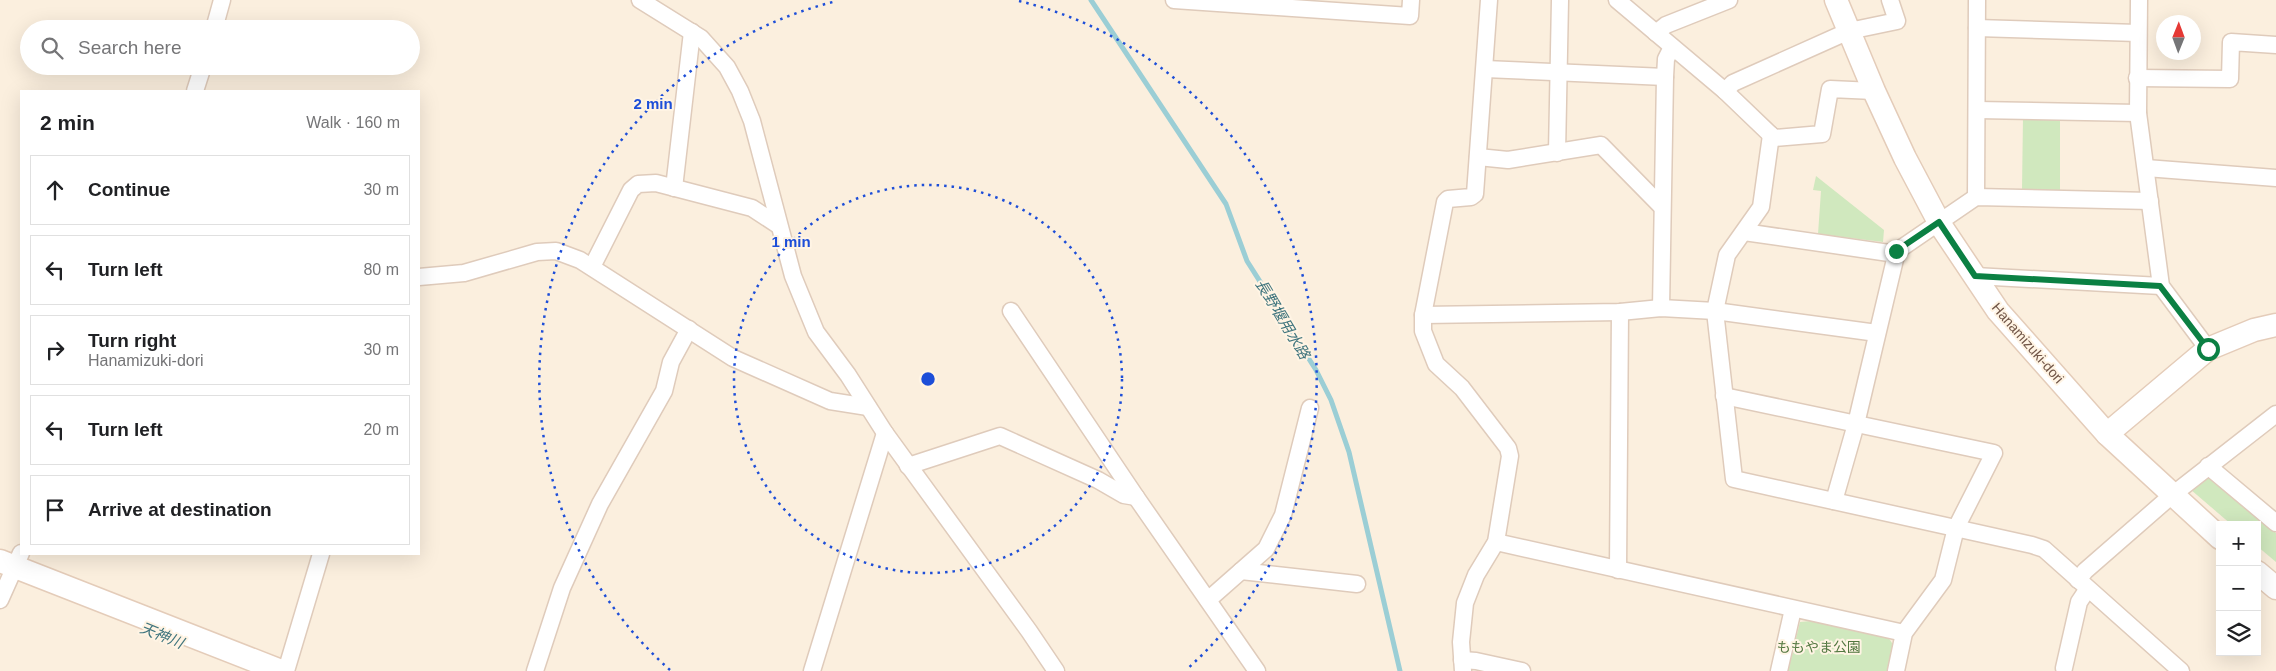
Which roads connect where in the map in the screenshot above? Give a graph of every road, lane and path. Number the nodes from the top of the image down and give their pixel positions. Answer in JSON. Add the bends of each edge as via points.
{"nodes":[{"id":1,"x":222,"y":0,"type":"edge"},
{"id":2,"x":640,"y":0,"type":"edge"},
{"id":3,"x":1174,"y":0,"type":"edge"},
{"id":4,"x":1411,"y":0,"type":"edge"},
{"id":5,"x":1490,"y":0,"type":"edge"},
{"id":6,"x":1560,"y":0,"type":"edge"},
{"id":7,"x":1617,"y":0,"type":"edge"},
{"id":8,"x":1726,"y":0,"type":"edge"},
{"id":9,"x":1836,"y":0,"type":"edge"},
{"id":10,"x":1890,"y":0,"type":"edge"},
{"id":11,"x":1977,"y":0,"type":"edge"},
{"id":12,"x":2139,"y":0,"type":"edge"},
{"id":13,"x":1340,"y":6,"type":"edge"},
{"id":14,"x":216,"y":20,"type":"edge"},
{"id":15,"x":1976,"y":28,"type":"junction"},
{"id":16,"x":1849,"y":31,"type":"junction"},
{"id":17,"x":692,"y":32,"type":"junction"},
{"id":18,"x":1656,"y":33,"type":"junction"},
{"id":19,"x":2138,"y":33,"type":"junction"},
{"id":20,"x":2276,"y":45,"type":"edge"},
{"id":21,"x":1672,"y":47,"type":"junction"},
{"id":22,"x":1485,"y":69,"type":"junction"},
{"id":23,"x":1558,"y":73,"type":"junction"},
{"id":24,"x":200,"y":75,"type":"edge"},
{"id":25,"x":1666,"y":77,"type":"junction"},
{"id":26,"x":2137,"y":78,"type":"junction"},
{"id":27,"x":195,"y":90,"type":"edge"},
{"id":28,"x":1724,"y":91,"type":"junction"},
{"id":29,"x":1874,"y":91,"type":"junction"},
{"id":30,"x":1977,"y":110,"type":"junction"},
{"id":31,"x":2138,"y":114,"type":"junction"},
{"id":32,"x":1771,"y":135,"type":"junction"},
{"id":33,"x":1556,"y":153,"type":"junction"},
{"id":34,"x":1478,"y":157,"type":"junction"},
{"id":35,"x":2146,"y":168,"type":"junction"},
{"id":36,"x":2276,"y":178,"type":"edge"},
{"id":37,"x":674,"y":188,"type":"junction"},
{"id":38,"x":1976,"y":198,"type":"junction"},
{"id":39,"x":2150,"y":201,"type":"junction"},
{"id":40,"x":1662,"y":207,"type":"junction"},
{"id":41,"x":1939,"y":222,"type":"junction"},
{"id":42,"x":778,"y":225,"type":"junction"},
{"id":43,"x":1744,"y":232,"type":"junction"},
{"id":44,"x":1896,"y":254,"type":"junction"},
{"id":45,"x":592,"y":267,"type":"junction"},
{"id":46,"x":1975,"y":276,"type":"junction"},
{"id":47,"x":420,"y":277,"type":"edge"},
{"id":48,"x":2160,"y":286,"type":"junction"},
{"id":49,"x":1661,"y":308,"type":"junction"},
{"id":50,"x":1715,"y":310,"type":"junction"},
{"id":51,"x":1011,"y":311,"type":"dead end"},
{"id":52,"x":1620,"y":312,"type":"junction"},
{"id":53,"x":1423,"y":315,"type":"junction"},
{"id":54,"x":2276,"y":325,"type":"edge"},
{"id":55,"x":689,"y":329,"type":"junction"},
{"id":56,"x":1877,"y":333,"type":"junction"},
{"id":57,"x":2208,"y":349,"type":"junction"},
{"id":58,"x":1724,"y":396,"type":"junction"},
{"id":59,"x":868,"y":407,"type":"junction"},
{"id":60,"x":1310,"y":408,"type":"dead end"},
{"id":61,"x":2276,"y":414,"type":"edge"},
{"id":62,"x":1856,"y":424,"type":"junction"},
{"id":63,"x":885,"y":433,"type":"junction"},
{"id":64,"x":2107,"y":434,"type":"junction"},
{"id":65,"x":908,"y":466,"type":"junction"},
{"id":66,"x":2208,"y":466,"type":"junction"},
{"id":67,"x":2172,"y":496,"type":"junction"},
{"id":68,"x":1136,"y":497,"type":"junction"},
{"id":69,"x":1834,"y":501,"type":"junction"},
{"id":70,"x":2276,"y":523,"type":"edge"},
{"id":71,"x":1956,"y":528,"type":"junction"},
{"id":72,"x":2216,"y":534,"type":"edge"},
{"id":73,"x":1496,"y":542,"type":"junction"},
{"id":74,"x":322,"y":555,"type":"edge"},
{"id":75,"x":12,"y":560,"type":"edge"},
{"id":76,"x":1618,"y":570,"type":"junction"},
{"id":77,"x":1241,"y":571,"type":"junction"},
{"id":78,"x":2261,"y":575,"type":"edge"},
{"id":79,"x":1357,"y":584,"type":"dead end"},
{"id":80,"x":2083,"y":585,"type":"junction"},
{"id":81,"x":2276,"y":588,"type":"edge"},
{"id":82,"x":0,"y":600,"type":"edge"},
{"id":83,"x":1208,"y":600,"type":"junction"},
{"id":84,"x":1793,"y":609,"type":"junction"},
{"id":85,"x":1904,"y":633,"type":"junction"},
{"id":86,"x":1463,"y":666,"type":"edge"},
{"id":87,"x":2064,"y":668,"type":"dead end"},
{"id":88,"x":281,"y":671,"type":"edge"},
{"id":89,"x":286,"y":671,"type":"edge"},
{"id":90,"x":535,"y":671,"type":"edge"},
{"id":91,"x":812,"y":671,"type":"edge"},
{"id":92,"x":1056,"y":671,"type":"edge"},
{"id":93,"x":1257,"y":671,"type":"edge"},
{"id":94,"x":1522,"y":671,"type":"edge"},
{"id":95,"x":1779,"y":671,"type":"edge"},
{"id":96,"x":1896,"y":671,"type":"edge"},
{"id":97,"x":2181,"y":671,"type":"edge"}],
"edges":[{"from":1,"to":14,"type":"street"},
{"from":2,"to":17,"type":"street"},
{"from":3,"to":13,"type":"street"},
{"from":4,"to":13,"type":"street","via":[[1410,16]]},
{"from":5,"to":22,"type":"street"},
{"from":6,"to":23,"type":"street"},
{"from":7,"to":18,"type":"street"},
{"from":8,"to":18,"type":"street","via":[[1666,25]]},
{"from":9,"to":16,"type":"street","name":"Hanamizuki-dori"},
{"from":10,"to":16,"type":"street","via":[[1897,21]]},
{"from":11,"to":15,"type":"street"},
{"from":12,"to":19,"type":"street"},
{"from":15,"to":19,"type":"street"},
{"from":15,"to":30,"type":"street"},
{"from":16,"to":28,"type":"street","via":[[1733,83]]},
{"from":16,"to":29,"type":"street","name":"Hanamizuki-dori"},
{"from":17,"to":37,"type":"street"},
{"from":17,"to":42,"type":"street","via":[[709,45],[727,67],[740,92],[752,121]]},
{"from":18,"to":21,"type":"street"},
{"from":19,"to":26,"type":"street"},
{"from":20,"to":26,"type":"street","via":[[2231,42],[2230,80]]},
{"from":21,"to":25,"type":"street","via":[[1666,59]]},
{"from":21,"to":28,"type":"street"},
{"from":22,"to":23,"type":"street"},
{"from":22,"to":34,"type":"street"},
{"from":23,"to":25,"type":"street"},
{"from":23,"to":33,"type":"street"},
{"from":24,"to":27,"type":"street"},
{"from":25,"to":40,"type":"street"},
{"from":26,"to":31,"type":"street"},
{"from":28,"to":32,"type":"street"},
{"from":29,"to":32,"type":"street","via":[[1830,89],[1822,134],[1774,138]]},
{"from":29,"to":41,"type":"street","name":"Hanamizuki-dori"},
{"from":30,"to":31,"type":"street"},
{"from":30,"to":38,"type":"street"},
{"from":31,"to":35,"type":"street"},
{"from":32,"to":43,"type":"street","via":[[1761,207]]},
{"from":33,"to":34,"type":"street","via":[[1508,160]]},
{"from":33,"to":40,"type":"street","via":[[1601,145]]},
{"from":34,"to":53,"type":"street","via":[[1475,194],[1445,202]]},
{"from":35,"to":36,"type":"street"},
{"from":35,"to":39,"type":"street"},
{"from":37,"to":42,"type":"street","via":[[752,208]]},
{"from":37,"to":45,"type":"street","via":[[656,183],[638,184],[631,190]]},
{"from":38,"to":39,"type":"street"},
{"from":38,"to":41,"type":"street"},
{"from":39,"to":48,"type":"street"},
{"from":40,"to":49,"type":"street"},
{"from":41,"to":44,"type":"street"},
{"from":41,"to":46,"type":"street","name":"Hanamizuki-dori"},
{"from":42,"to":59,"type":"street","via":[[802,302],[816,332]]},
{"from":43,"to":44,"type":"street"},
{"from":43,"to":50,"type":"street","via":[[1727,256]]},
{"from":44,"to":56,"type":"street"},
{"from":45,"to":47,"type":"street","via":[[556,251],[537,252],[464,273]]},
{"from":45,"to":55,"type":"street"},
{"from":46,"to":48,"type":"street"},
{"from":46,"to":64,"type":"street","name":"Hanamizuki-dori","via":[[1998,311]]},
{"from":48,"to":57,"type":"street"},
{"from":49,"to":50,"type":"street"},
{"from":49,"to":52,"type":"street"},
{"from":50,"to":56,"type":"street"},
{"from":50,"to":58,"type":"street"},
{"from":51,"to":68,"type":"street"},
{"from":52,"to":53,"type":"street"},
{"from":52,"to":76,"type":"street"},
{"from":53,"to":73,"type":"street","via":[[1423,331],[1436,364],[1463,389],[1508,448],[1510,456]]},
{"from":54,"to":57,"type":"street","via":[[2254,330]]},
{"from":55,"to":59,"type":"street","via":[[733,358],[830,401]]},
{"from":55,"to":90,"type":"street","via":[[671,362],[664,391],[600,504],[566,580]]},
{"from":56,"to":62,"type":"street"},
{"from":57,"to":64,"type":"street"},
{"from":58,"to":62,"type":"street"},
{"from":58,"to":69,"type":"street","via":[[1734,479]]},
{"from":59,"to":63,"type":"street"},
{"from":60,"to":77,"type":"street","via":[[1283,515],[1266,549]]},
{"from":61,"to":66,"type":"street"},
{"from":62,"to":69,"type":"street"},
{"from":62,"to":71,"type":"street","via":[[1994,453]]},
{"from":63,"to":65,"type":"street"},
{"from":63,"to":91,"type":"street"},
{"from":64,"to":67,"type":"street","name":"Hanamizuki-dori"},
{"from":65,"to":68,"type":"street","via":[[1000,436],[1098,480],[1124,496]]},
{"from":65,"to":92,"type":"street"},
{"from":66,"to":67,"type":"street"},
{"from":66,"to":70,"type":"street"},
{"from":67,"to":72,"type":"street","name":"Hanamizuki-dori"},
{"from":67,"to":80,"type":"street","via":[[2085,571]]},
{"from":68,"to":83,"type":"street"},
{"from":69,"to":71,"type":"street"},
{"from":71,"to":80,"type":"street","via":[[2044,549]]},
{"from":71,"to":85,"type":"street","via":[[1943,580]]},
{"from":73,"to":76,"type":"street"},
{"from":73,"to":86,"type":"street","via":[[1476,575],[1465,603],[1461,642]]},
{"from":74,"to":89,"type":"street"},
{"from":75,"to":82,"type":"street"},
{"from":75,"to":88,"type":"street"},
{"from":76,"to":84,"type":"street"},
{"from":77,"to":79,"type":"street"},
{"from":77,"to":83,"type":"street"},
{"from":78,"to":81,"type":"street"},
{"from":80,"to":87,"type":"street"},
{"from":80,"to":97,"type":"street"},
{"from":83,"to":93,"type":"street"},
{"from":84,"to":85,"type":"street"},
{"from":84,"to":95,"type":"street"},
{"from":85,"to":96,"type":"street"},
{"from":86,"to":94,"type":"street","via":[[1476,661]]}]}
